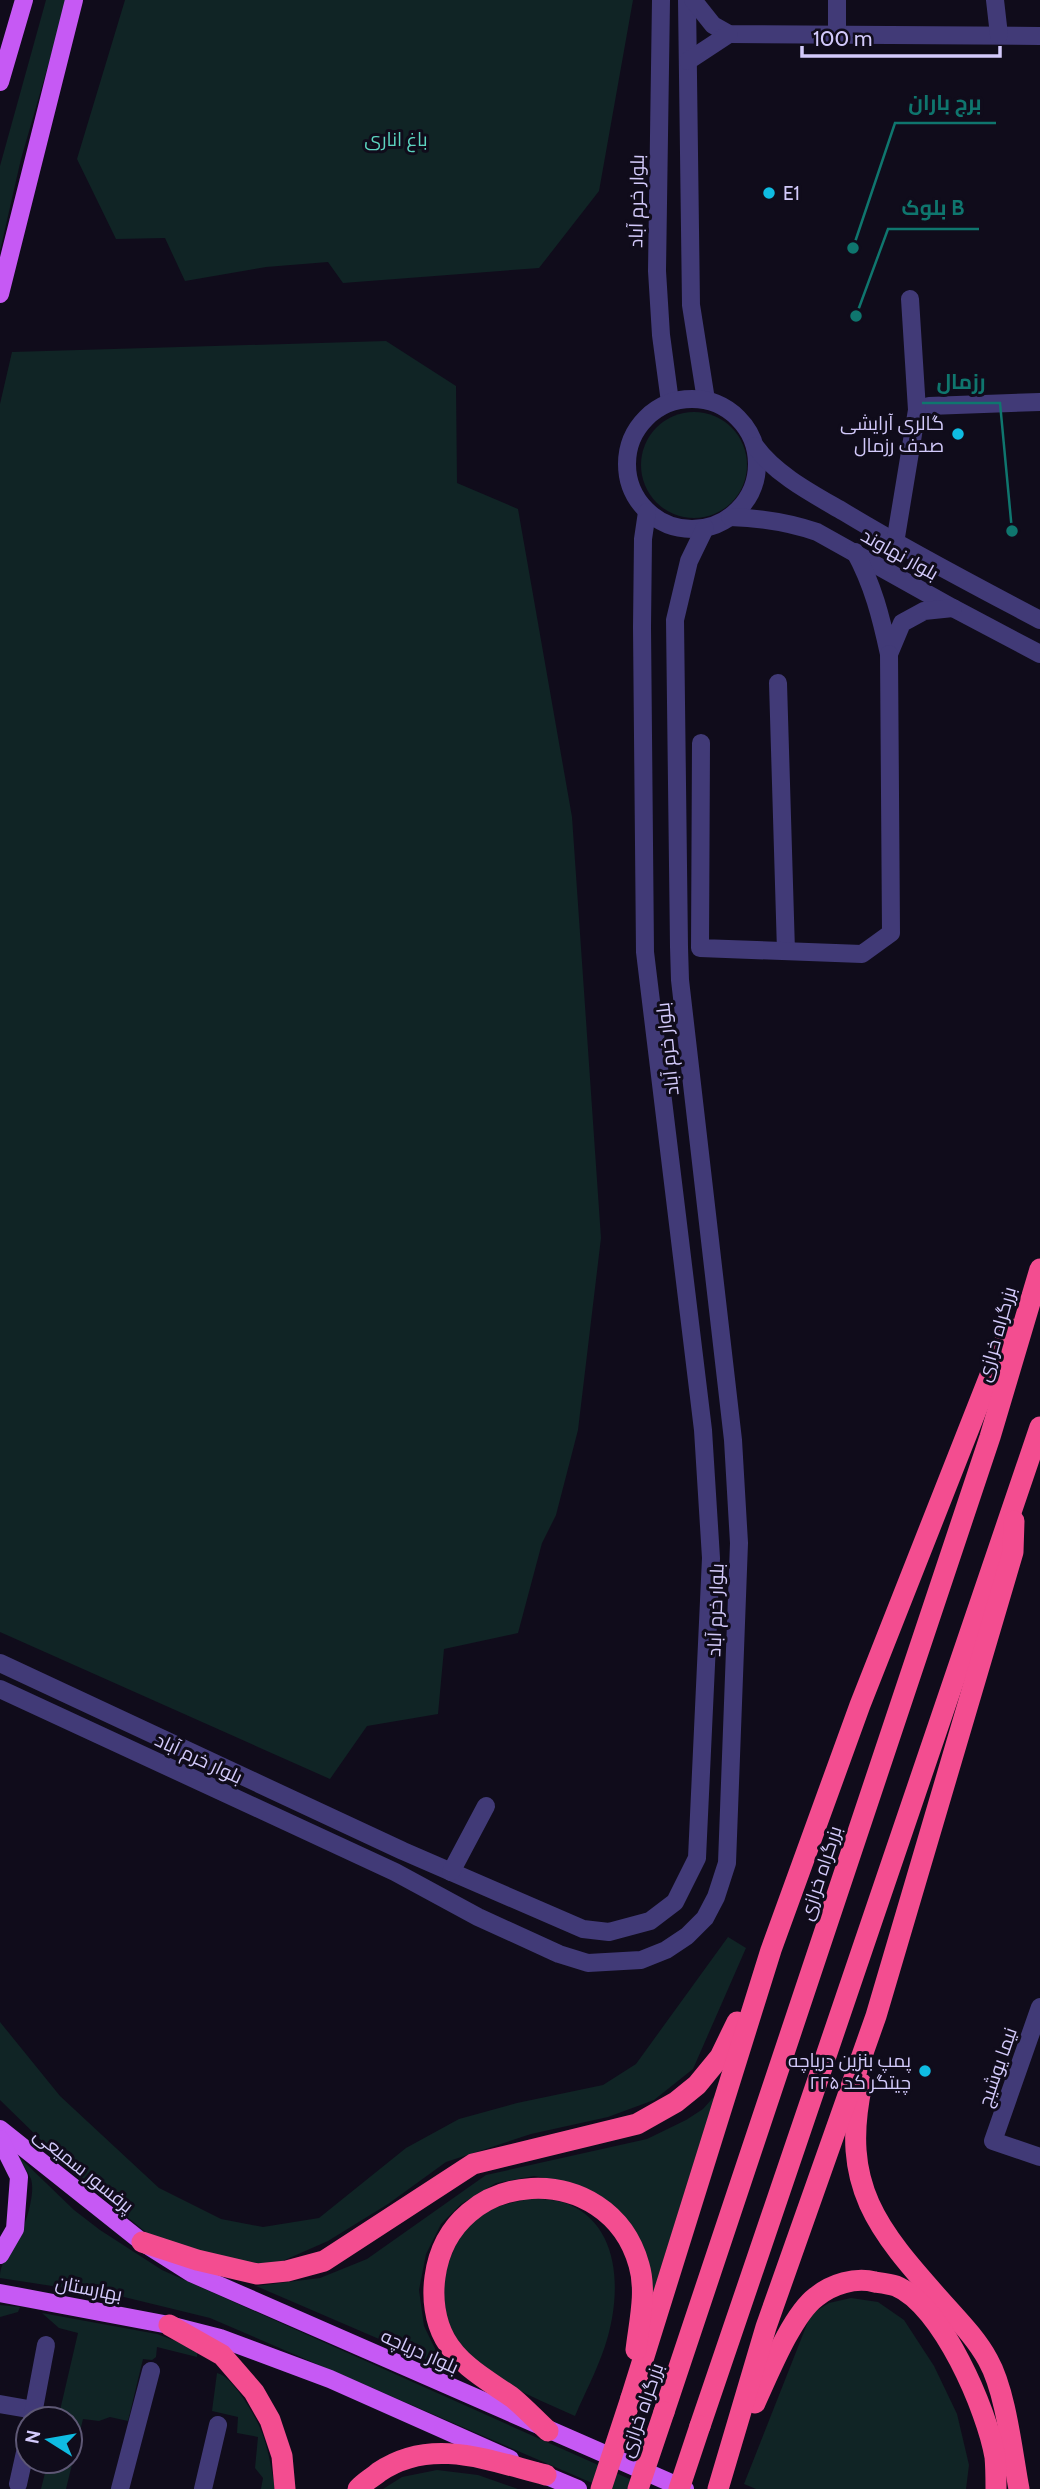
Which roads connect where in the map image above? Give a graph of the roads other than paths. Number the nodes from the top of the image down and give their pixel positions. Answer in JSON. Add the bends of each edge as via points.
{"nodes":[{"id":1,"x":24,"y":0,"type":"edge"},
{"id":2,"x":74,"y":0,"type":"edge"},
{"id":3,"x":661,"y":0,"type":"edge"},
{"id":4,"x":687,"y":0,"type":"edge"},
{"id":5,"x":693,"y":0,"type":"edge"},
{"id":6,"x":837,"y":0,"type":"edge"},
{"id":7,"x":995,"y":0,"type":"edge"},
{"id":8,"x":837,"y":33,"type":"junction"},
{"id":9,"x":729,"y":34,"type":"junction"},
{"id":10,"x":999,"y":36,"type":"junction"},
{"id":11,"x":1040,"y":36,"type":"edge"},
{"id":12,"x":688,"y":61,"type":"junction"},
{"id":13,"x":0,"y":82,"type":"edge"},
{"id":14,"x":0,"y":294,"type":"edge"},
{"id":15,"x":911,"y":299,"type":"dead end"},
{"id":16,"x":706,"y":400,"type":"junction"},
{"id":17,"x":670,"y":402,"type":"junction"},
{"id":18,"x":1040,"y":402,"type":"edge"},
{"id":19,"x":917,"y":410,"type":"junction"},
{"id":20,"x":755,"y":445,"type":"junction"},
{"id":21,"x":647,"y":512,"type":"junction"},
{"id":22,"x":730,"y":517,"type":"junction"},
{"id":23,"x":705,"y":528,"type":"junction"},
{"id":24,"x":895,"y":543,"type":"junction"},
{"id":25,"x":855,"y":552,"type":"junction"},
{"id":26,"x":953,"y":608,"type":"junction"},
{"id":27,"x":1040,"y":620,"type":"edge"},
{"id":28,"x":889,"y":654,"type":"junction"},
{"id":29,"x":1040,"y":654,"type":"edge"},
{"id":30,"x":778,"y":682,"type":"dead end"},
{"id":31,"x":702,"y":743,"type":"dead end"},
{"id":32,"x":678,"y":831,"type":"junction"},
{"id":33,"x":701,"y":832,"type":"junction"},
{"id":34,"x":680,"y":947,"type":"junction"},
{"id":35,"x":700,"y":948,"type":"junction"},
{"id":36,"x":786,"y":951,"type":"junction"},
{"id":37,"x":1037,"y":1276,"type":"edge"},
{"id":38,"x":1040,"y":1427,"type":"edge"},
{"id":39,"x":1014,"y":1498,"type":"junction"},
{"id":40,"x":0,"y":1663,"type":"edge"},
{"id":41,"x":0,"y":1689,"type":"edge"},
{"id":42,"x":486,"y":1806,"type":"dead end"},
{"id":43,"x":403,"y":1852,"type":"junction"},
{"id":44,"x":395,"y":1872,"type":"junction"},
{"id":45,"x":451,"y":1872,"type":"junction"},
{"id":46,"x":771,"y":1951,"type":"junction"},
{"id":47,"x":1040,"y":2007,"type":"edge"},
{"id":48,"x":876,"y":2016,"type":"junction"},
{"id":49,"x":0,"y":2130,"type":"edge"},
{"id":50,"x":0,"y":2139,"type":"edge"},
{"id":51,"x":1040,"y":2157,"type":"edge"},
{"id":52,"x":142,"y":2242,"type":"junction"},
{"id":53,"x":0,"y":2255,"type":"edge"},
{"id":54,"x":0,"y":2293,"type":"edge"},
{"id":55,"x":169,"y":2325,"type":"junction"},
{"id":56,"x":46,"y":2345,"type":"dead end"},
{"id":57,"x":151,"y":2371,"type":"dead end"},
{"id":58,"x":631,"y":2398,"type":"junction"},
{"id":59,"x":35,"y":2405,"type":"edge"},
{"id":60,"x":218,"y":2425,"type":"dead end"},
{"id":61,"x":548,"y":2431,"type":"junction"},
{"id":62,"x":731,"y":2452,"type":"junction"},
{"id":63,"x":20,"y":2475,"type":"edge"},
{"id":64,"x":546,"y":2475,"type":"junction"},
{"id":65,"x":18,"y":2484,"type":"dead end"},
{"id":66,"x":120,"y":2489,"type":"edge"},
{"id":67,"x":203,"y":2489,"type":"edge"},
{"id":68,"x":285,"y":2489,"type":"edge"},
{"id":69,"x":358,"y":2489,"type":"edge"},
{"id":70,"x":578,"y":2489,"type":"edge"},
{"id":71,"x":601,"y":2489,"type":"edge"},
{"id":72,"x":638,"y":2489,"type":"edge"},
{"id":73,"x":679,"y":2489,"type":"edge"},
{"id":74,"x":685,"y":2489,"type":"edge"},
{"id":75,"x":718,"y":2489,"type":"edge"},
{"id":76,"x":996,"y":2489,"type":"edge"},
{"id":77,"x":1019,"y":2489,"type":"edge"}],
"edges":[{"from":1,"to":13,"type":"main road"},
{"from":2,"to":14,"type":"main road"},
{"from":3,"to":17,"type":"street","name":"بلوار خرم آباد","via":[[657,271]]},
{"from":4,"to":12,"type":"street"},
{"from":5,"to":9,"type":"street","via":[[713,26]]},
{"from":6,"to":8,"type":"street"},
{"from":7,"to":10,"type":"street"},
{"from":8,"to":9,"type":"street"},
{"from":8,"to":10,"type":"street"},
{"from":9,"to":12,"type":"street"},
{"from":10,"to":11,"type":"street"},
{"from":12,"to":16,"type":"street","via":[[691,305]]},
{"from":15,"to":19,"type":"street"},
{"from":16,"to":17,"type":"street"},
{"from":16,"to":20,"type":"street","via":[[736,416]]},
{"from":17,"to":21,"type":"street","via":[[650,413],[628,450],[627,473]]},
{"from":18,"to":19,"type":"street"},
{"from":19,"to":24,"type":"street"},
{"from":20,"to":22,"type":"street","via":[[754,485],[745,503]]},
{"from":20,"to":24,"type":"street","name":"بلوار نهاوند","via":[[766,461],[811,493]]},
{"from":21,"to":23,"type":"street","via":[[674,527]]},
{"from":21,"to":45,"type":"street","name":"بلوار خرم آباد","via":[[642,627],[645,952],[703,1430],[711,1558],[697,1858],[675,1902],[650,1921],[609,1932],[583,1929]]},
{"from":22,"to":23,"type":"street"},
{"from":22,"to":25,"type":"street","name":"بلوار نهاوند","via":[[794,523]]},
{"from":23,"to":32,"type":"street","name":"بلوار خرم آباد","via":[[689,561],[675,620]]},
{"from":24,"to":27,"type":"street","name":"بلوار نهاوند"},
{"from":25,"to":26,"type":"street","name":"بلوار نهاوند"},
{"from":25,"to":28,"type":"street","via":[[880,608]]},
{"from":26,"to":28,"type":"street","via":[[924,611],[902,623]]},
{"from":26,"to":29,"type":"street","name":"بلوار نهاوند"},
{"from":28,"to":36,"type":"street","via":[[891,933],[862,954]]},
{"from":30,"to":36,"type":"street"},
{"from":31,"to":33,"type":"street"},
{"from":32,"to":33,"type":"street"},
{"from":32,"to":34,"type":"street","name":"بلوار خرم آباد"},
{"from":33,"to":35,"type":"street"},
{"from":34,"to":35,"type":"street"},
{"from":34,"to":44,"type":"street","name":"بلوار خرم آباد","via":[[680,980],[733,1440],[739,1543],[727,1863],[705,1918],[687,1936],[640,1960],[588,1963],[478,1917]]},
{"from":35,"to":36,"type":"street"},
{"from":37,"to":46,"type":"highway","via":[[998,1355],[957,1457]]},
{"from":37,"to":72,"type":"highway","name":"بزرگراه خرازی","bridge":true,"via":[[990,1437]]},
{"from":38,"to":39,"type":"highway"},
{"from":39,"to":48,"type":"highway","via":[[1013,1552]]},
{"from":39,"to":73,"type":"highway","bridge":true},
{"from":40,"to":43,"type":"street","name":"بلوار خرم آباد"},
{"from":41,"to":44,"type":"street","name":"بلوار خرم آباد"},
{"from":42,"to":45,"type":"street"},
{"from":43,"to":44,"type":"street"},
{"from":43,"to":45,"type":"street","name":"بلوار خرم آباد"},
{"from":46,"to":52,"type":"highway","via":[[720,2057],[676,2102],[637,2124],[472,2164],[324,2260],[287,2271],[257,2274]]},
{"from":46,"to":58,"type":"highway"},
{"from":47,"to":51,"type":"street","name":"نیما یوشیج","via":[[993,2141]]},
{"from":48,"to":62,"type":"highway","via":[[766,2327]]},
{"from":48,"to":77,"type":"highway","via":[[858,2104],[858,2175],[870,2209],[898,2251],[990,2363]]},
{"from":49,"to":52,"type":"main road","name":"پرفسور سمیعی"},
{"from":50,"to":53,"type":"main road","via":[[19,2178],[15,2229]]},
{"from":52,"to":61,"type":"main road","name":"بلوار دریاچه","via":[[191,2273]]},
{"from":54,"to":55,"type":"main road","name":"بهارستان"},
{"from":55,"to":64,"type":"main road","via":[[220,2338],[330,2379]]},
{"from":55,"to":68,"type":"highway","via":[[222,2355],[254,2392],[282,2456]]},
{"from":56,"to":59,"type":"street"},
{"from":57,"to":66,"type":"street"},
{"from":58,"to":61,"type":"highway","via":[[642,2293],[640,2267],[620,2226],[586,2198],[562,2190],[539,2187],[488,2199],[455,2227],[443,2247],[434,2285],[438,2323],[459,2358]]},
{"from":58,"to":71,"type":"highway","bridge":true},
{"from":60,"to":67,"type":"street"},
{"from":61,"to":74,"type":"main road","name":"بلوار دریاچه"},
{"from":62,"to":75,"type":"highway"},
{"from":62,"to":76,"type":"highway","via":[[790,2331],[814,2298],[836,2285],[864,2279],[897,2286],[915,2299],[962,2364],[986,2423],[995,2458]]},
{"from":63,"to":65,"type":"street"},
{"from":64,"to":69,"type":"highway","via":[[447,2452],[394,2462]]},
{"from":64,"to":70,"type":"main road"}]}
